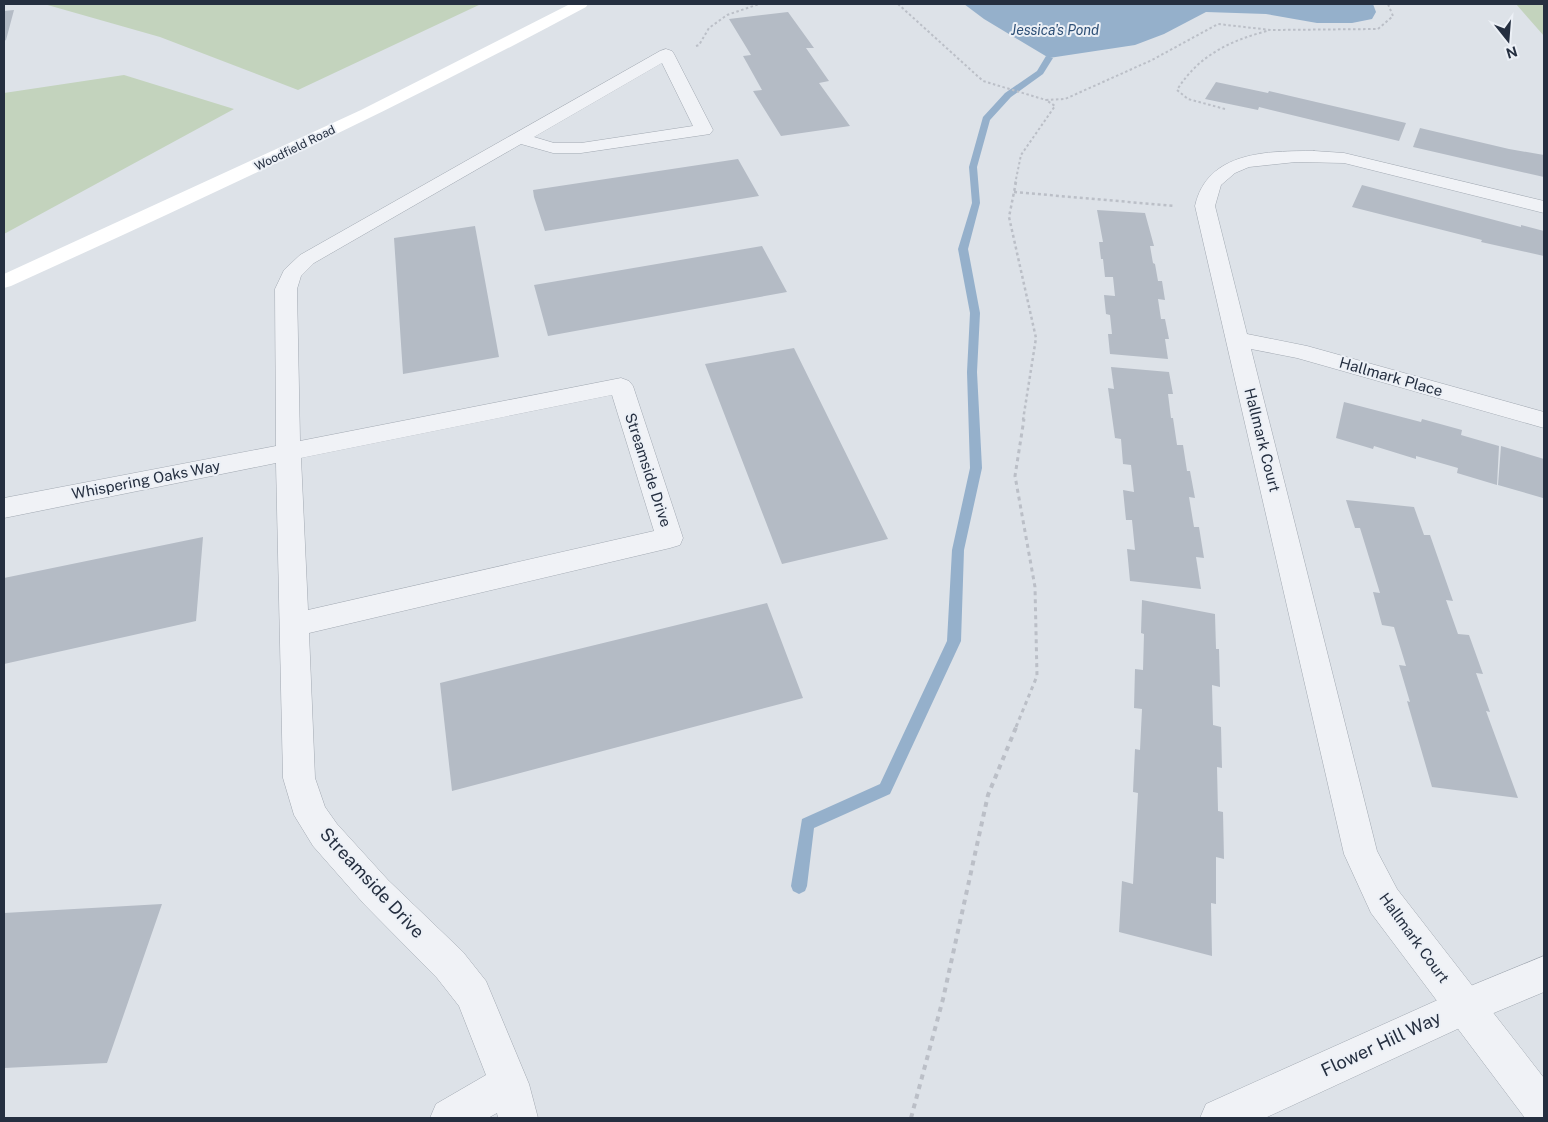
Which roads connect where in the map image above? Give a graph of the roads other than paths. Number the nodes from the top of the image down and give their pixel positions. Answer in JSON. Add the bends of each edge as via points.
{"nodes":[{"id":1,"x":581,"y":4,"type":"edge"},
{"id":2,"x":520,"y":138,"type":"junction"},
{"id":3,"x":1544,"y":207,"type":"edge"},
{"id":4,"x":4,"y":282,"type":"edge"},
{"id":5,"x":1238,"y":339,"type":"junction"},
{"id":6,"x":1544,"y":420,"type":"edge"},
{"id":7,"x":288,"y":452,"type":"junction"},
{"id":8,"x":4,"y":508,"type":"edge"},
{"id":9,"x":294,"y":625,"type":"junction"},
{"id":10,"x":1544,"y":974,"type":"edge"},
{"id":11,"x":1464,"y":1006,"type":"junction"},
{"id":12,"x":514,"y":1101,"type":"edge"},
{"id":13,"x":1544,"y":1110,"type":"edge"},
{"id":14,"x":450,"y":1118,"type":"edge"},
{"id":15,"x":1220,"y":1118,"type":"edge"}],
"edges":[{"from":1,"to":4,"type":"main road","name":"Woodfield Road","via":[[327,133]]},
{"from":2,"to":2,"type":"street","name":"Streamside Drive","via":[[666,54],[704,130],[581,148],[553,148]]},
{"from":2,"to":7,"type":"street","name":"Streamside Drive","via":[[307,259],[291,274],[286,289]]},
{"from":3,"to":5,"type":"street","name":"Hallmark Court","via":[[1344,158],[1313,155],[1257,161],[1233,168],[1217,178],[1208,192],[1206,209]]},
{"from":5,"to":6,"type":"street","name":"Hallmark Place","via":[[1300,351]]},
{"from":5,"to":11,"type":"street","name":"Hallmark Court","via":[[1361,854],[1384,902]]},
{"from":7,"to":8,"type":"street","name":"Whispering Oaks Way"},
{"from":7,"to":9,"type":"street","name":"Streamside Drive"},
{"from":7,"to":9,"type":"street","name":"Streamside Drive","via":[[621,386],[670,538]]},
{"from":9,"to":12,"type":"street","name":"Streamside Drive","via":[[299,778],[311,814],[325,835],[376,892],[450,965],[473,994]]},
{"from":10,"to":11,"type":"street","name":"Flower Hill Way"},
{"from":11,"to":13,"type":"street","name":"Hallmark Court"},
{"from":11,"to":15,"type":"street","name":"Flower Hill Way"},
{"from":12,"to":14,"type":"street"}]}
